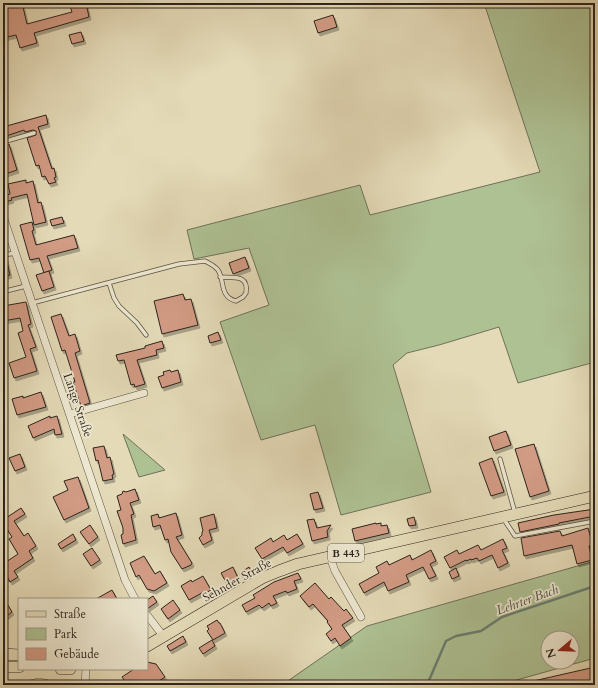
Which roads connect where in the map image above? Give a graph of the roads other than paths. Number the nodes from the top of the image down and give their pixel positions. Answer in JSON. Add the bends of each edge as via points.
{"nodes":[{"id":1,"x":34,"y":133,"type":"dead end"},
{"id":2,"x":3,"y":142,"type":"edge"},
{"id":3,"x":3,"y":216,"type":"edge"},
{"id":4,"x":16,"y":253,"type":"junction"},
{"id":5,"x":3,"y":255,"type":"edge"},
{"id":6,"x":220,"y":277,"type":"junction"},
{"id":7,"x":109,"y":283,"type":"junction"},
{"id":8,"x":27,"y":286,"type":"junction"},
{"id":9,"x":6,"y":291,"type":"dead end"},
{"id":10,"x":32,"y":303,"type":"junction"},
{"id":11,"x":146,"y":335,"type":"dead end"},
{"id":12,"x":144,"y":393,"type":"dead end"},
{"id":13,"x":70,"y":414,"type":"junction"},
{"id":14,"x":500,"y":459,"type":"dead end"},
{"id":15,"x":595,"y":496,"type":"edge"},
{"id":16,"x":515,"y":514,"type":"junction"},
{"id":17,"x":502,"y":517,"type":"junction"},
{"id":18,"x":595,"y":521,"type":"edge"},
{"id":19,"x":330,"y":557,"type":"junction"},
{"id":20,"x":134,"y":598,"type":"edge"},
{"id":21,"x":361,"y":617,"type":"dead end"},
{"id":22,"x":148,"y":620,"type":"edge"},
{"id":23,"x":153,"y":643,"type":"edge"},
{"id":24,"x":3,"y":654,"type":"edge"},
{"id":25,"x":18,"y":655,"type":"edge"},
{"id":26,"x":3,"y":667,"type":"edge"},
{"id":27,"x":18,"y":667,"type":"edge"},
{"id":28,"x":86,"y":670,"type":"edge"},
{"id":29,"x":27,"y":685,"type":"edge"},
{"id":30,"x":53,"y":685,"type":"edge"},
{"id":31,"x":85,"y":685,"type":"edge"}],
"edges":[{"from":1,"to":2,"type":"lane"},
{"from":3,"to":4,"type":"street","name":"Lange Straße"},
{"from":4,"to":5,"type":"lane"},
{"from":4,"to":8,"type":"street","name":"Lange Straße"},
{"from":6,"to":6,"type":"lane","via":[[229,298],[236,301],[246,293],[245,283],[238,277]]},
{"from":6,"to":7,"type":"lane","via":[[218,270],[205,261],[179,264]]},
{"from":7,"to":10,"type":"lane"},
{"from":7,"to":11,"type":"lane","via":[[119,306]]},
{"from":8,"to":9,"type":"lane"},
{"from":8,"to":10,"type":"street","name":"Lange Straße"},
{"from":10,"to":13,"type":"street","name":"Lange Straße"},
{"from":12,"to":13,"type":"street"},
{"from":13,"to":20,"type":"street","name":"Lange Straße","via":[[125,580]]},
{"from":14,"to":16,"type":"lane"},
{"from":15,"to":16,"type":"main road","name":"Sehnder Straße","number":"B 443"},
{"from":16,"to":17,"type":"main road","name":"Sehnder Straße","number":"B 443"},
{"from":17,"to":18,"type":"lane","via":[[515,536]]},
{"from":17,"to":19,"type":"main road","name":"Sehnder Straße","number":"B 443"},
{"from":19,"to":21,"type":"street"},
{"from":19,"to":23,"type":"main road","name":"Sehnder Straße","number":"B 443","via":[[298,564],[262,578]]},
{"from":22,"to":23,"type":"street"},
{"from":24,"to":25,"type":"main road"},
{"from":26,"to":27,"type":"main road"},
{"from":28,"to":31,"type":"street"},
{"from":29,"to":30,"type":"street","via":[[39,682]]}]}
